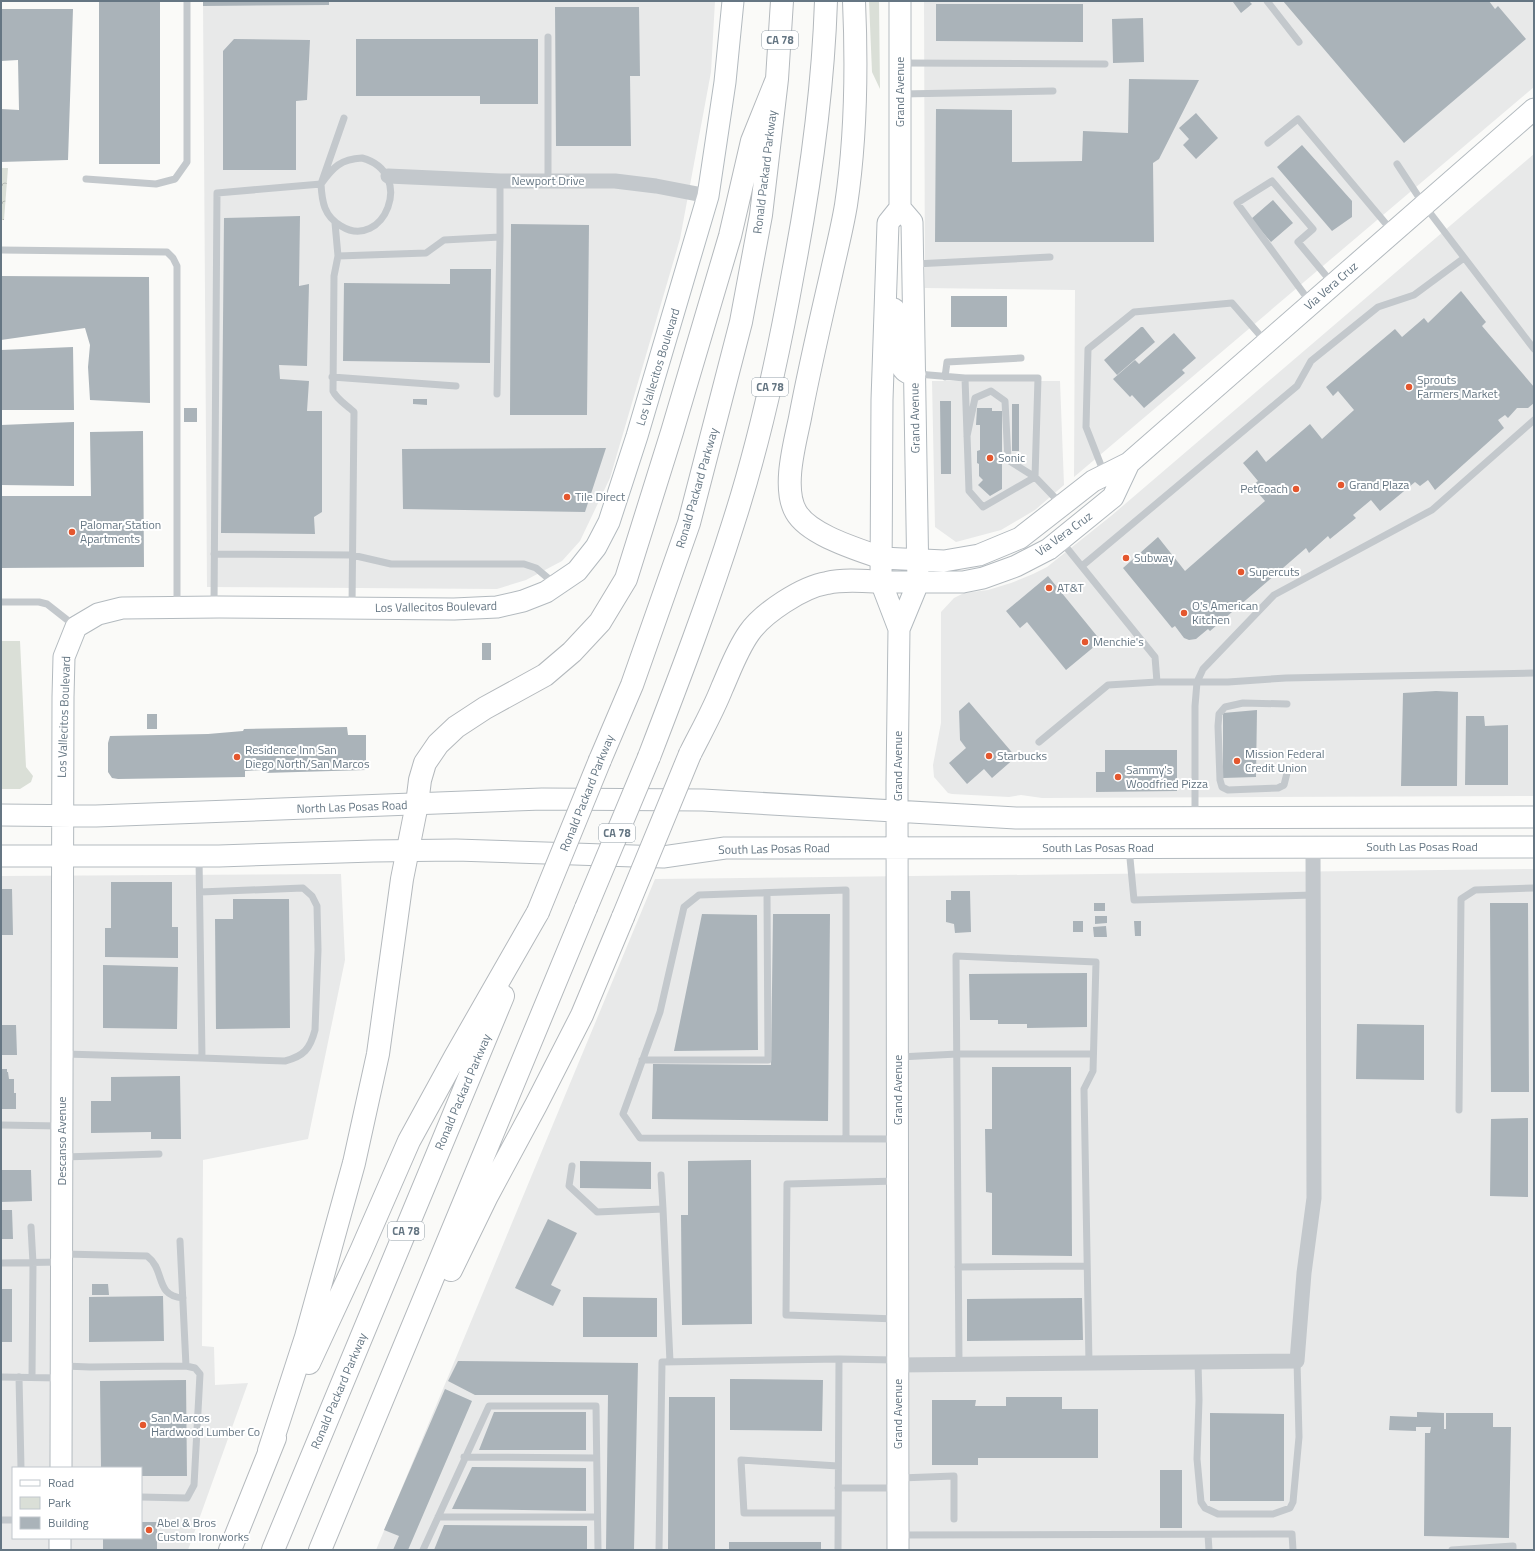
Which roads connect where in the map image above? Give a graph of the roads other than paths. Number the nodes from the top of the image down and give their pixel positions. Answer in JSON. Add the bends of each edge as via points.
{"nodes":[{"id":1,"x":187,"y":1,"type":"edge"},
{"id":2,"x":733,"y":1,"type":"edge"},
{"id":3,"x":782,"y":1,"type":"edge"},
{"id":4,"x":826,"y":1,"type":"edge"},
{"id":5,"x":854,"y":1,"type":"edge"},
{"id":6,"x":900,"y":1,"type":"edge"},
{"id":7,"x":1266,"y":1,"type":"edge"},
{"id":8,"x":548,"y":37,"type":"dead end"},
{"id":9,"x":1299,"y":42,"type":"dead end"},
{"id":10,"x":900,"y":63,"type":"junction"},
{"id":11,"x":1105,"y":64,"type":"dead end"},
{"id":12,"x":777,"y":79,"type":"junction"},
{"id":13,"x":1052,"y":91,"type":"dead end"},
{"id":14,"x":900,"y":94,"type":"junction"},
{"id":15,"x":1534,"y":109,"type":"edge"},
{"id":16,"x":344,"y":118,"type":"dead end"},
{"id":17,"x":1268,"y":143,"type":"dead end"},
{"id":18,"x":1397,"y":164,"type":"dead end"},
{"id":19,"x":388,"y":176,"type":"junction"},
{"id":20,"x":86,"y":179,"type":"dead end"},
{"id":21,"x":548,"y":181,"type":"junction"},
{"id":22,"x":500,"y":182,"type":"junction"},
{"id":23,"x":321,"y":184,"type":"junction"},
{"id":24,"x":708,"y":196,"type":"junction"},
{"id":25,"x":1424,"y":205,"type":"junction"},
{"id":26,"x":900,"y":208,"type":"junction"},
{"id":27,"x":335,"y":223,"type":"junction"},
{"id":28,"x":1393,"y":232,"type":"junction"},
{"id":29,"x":500,"y":237,"type":"junction"},
{"id":30,"x":1,"y":250,"type":"edge"},
{"id":31,"x":338,"y":256,"type":"junction"},
{"id":32,"x":1050,"y":257,"type":"dead end"},
{"id":33,"x":1464,"y":258,"type":"junction"},
{"id":34,"x":913,"y":264,"type":"junction"},
{"id":35,"x":1333,"y":285,"type":"junction"},
{"id":36,"x":885,"y":289,"type":"junction"},
{"id":37,"x":1312,"y":304,"type":"junction"},
{"id":38,"x":1267,"y":343,"type":"junction"},
{"id":39,"x":1534,"y":349,"type":"edge"},
{"id":40,"x":1021,"y":358,"type":"dead end"},
{"id":41,"x":915,"y":374,"type":"junction"},
{"id":42,"x":332,"y":377,"type":"junction"},
{"id":43,"x":945,"y":377,"type":"junction"},
{"id":44,"x":965,"y":378,"type":"junction"},
{"id":45,"x":456,"y":386,"type":"dead end"},
{"id":46,"x":497,"y":394,"type":"dead end"},
{"id":47,"x":1534,"y":420,"type":"edge"},
{"id":48,"x":967,"y":436,"type":"junction"},
{"id":49,"x":1129,"y":463,"type":"junction"},
{"id":50,"x":1105,"y":475,"type":"junction"},
{"id":51,"x":1035,"y":477,"type":"junction"},
{"id":52,"x":1062,"y":505,"type":"junction"},
{"id":53,"x":1061,"y":540,"type":"junction"},
{"id":54,"x":214,"y":554,"type":"junction"},
{"id":55,"x":352,"y":555,"type":"junction"},
{"id":56,"x":882,"y":558,"type":"junction"},
{"id":57,"x":918,"y":560,"type":"junction"},
{"id":58,"x":1082,"y":566,"type":"junction"},
{"id":59,"x":881,"y":582,"type":"junction"},
{"id":60,"x":918,"y":582,"type":"junction"},
{"id":61,"x":557,"y":585,"type":"junction"},
{"id":62,"x":1,"y":602,"type":"edge"},
{"id":63,"x":177,"y":607,"type":"junction"},
{"id":64,"x":214,"y":607,"type":"junction"},
{"id":65,"x":352,"y":608,"type":"junction"},
{"id":66,"x":76,"y":627,"type":"junction"},
{"id":67,"x":899,"y":629,"type":"junction"},
{"id":68,"x":1534,"y":673,"type":"edge"},
{"id":69,"x":1157,"y":682,"type":"junction"},
{"id":70,"x":1197,"y":682,"type":"junction"},
{"id":71,"x":1287,"y":704,"type":"dead end"},
{"id":72,"x":1039,"y":742,"type":"dead end"},
{"id":73,"x":1288,"y":769,"type":"dead end"},
{"id":74,"x":417,"y":804,"type":"junction"},
{"id":75,"x":898,"y":811,"type":"junction"},
{"id":76,"x":1,"y":815,"type":"edge"},
{"id":77,"x":62,"y":815,"type":"junction"},
{"id":78,"x":1195,"y":817,"type":"junction"},
{"id":79,"x":1534,"y":817,"type":"edge"},
{"id":80,"x":1313,"y":847,"type":"junction"},
{"id":81,"x":1534,"y":847,"type":"edge"},
{"id":82,"x":898,"y":848,"type":"junction"},
{"id":83,"x":1129,"y":848,"type":"junction"},
{"id":84,"x":408,"y":851,"type":"junction"},
{"id":85,"x":1,"y":856,"type":"edge"},
{"id":86,"x":62,"y":856,"type":"junction"},
{"id":87,"x":199,"y":856,"type":"junction"},
{"id":88,"x":1534,"y":888,"type":"edge"},
{"id":89,"x":200,"y":892,"type":"junction"},
{"id":90,"x":767,"y":893,"type":"junction"},
{"id":91,"x":1313,"y":895,"type":"junction"},
{"id":92,"x":538,"y":912,"type":"junction"},
{"id":93,"x":62,"y":1054,"type":"junction"},
{"id":94,"x":957,"y":1054,"type":"junction"},
{"id":95,"x":1093,"y":1054,"type":"junction"},
{"id":96,"x":898,"y":1057,"type":"junction"},
{"id":97,"x":202,"y":1058,"type":"junction"},
{"id":98,"x":642,"y":1060,"type":"junction"},
{"id":99,"x":1459,"y":1110,"type":"dead end"},
{"id":100,"x":1,"y":1125,"type":"edge"},
{"id":101,"x":62,"y":1126,"type":"junction"},
{"id":102,"x":846,"y":1138,"type":"junction"},
{"id":103,"x":898,"y":1139,"type":"junction"},
{"id":104,"x":159,"y":1154,"type":"dead end"},
{"id":105,"x":62,"y":1158,"type":"junction"},
{"id":106,"x":572,"y":1166,"type":"dead end"},
{"id":107,"x":661,"y":1175,"type":"dead end"},
{"id":108,"x":898,"y":1181,"type":"junction"},
{"id":109,"x":663,"y":1208,"type":"junction"},
{"id":110,"x":31,"y":1227,"type":"dead end"},
{"id":111,"x":180,"y":1241,"type":"dead end"},
{"id":112,"x":62,"y":1258,"type":"junction"},
{"id":113,"x":1,"y":1263,"type":"edge"},
{"id":114,"x":33,"y":1263,"type":"junction"},
{"id":115,"x":1087,"y":1266,"type":"junction"},
{"id":116,"x":958,"y":1267,"type":"junction"},
{"id":117,"x":183,"y":1298,"type":"junction"},
{"id":118,"x":898,"y":1319,"type":"junction"},
{"id":119,"x":839,"y":1359,"type":"junction"},
{"id":120,"x":1297,"y":1361,"type":"junction"},
{"id":121,"x":670,"y":1362,"type":"junction"},
{"id":122,"x":898,"y":1362,"type":"junction"},
{"id":123,"x":1198,"y":1362,"type":"junction"},
{"id":124,"x":1089,"y":1363,"type":"junction"},
{"id":125,"x":959,"y":1364,"type":"junction"},
{"id":126,"x":186,"y":1366,"type":"junction"},
{"id":127,"x":62,"y":1372,"type":"junction"},
{"id":128,"x":1,"y":1377,"type":"edge"},
{"id":129,"x":19,"y":1377,"type":"junction"},
{"id":130,"x":32,"y":1377,"type":"junction"},
{"id":131,"x":269,"y":1451,"type":"junction"},
{"id":132,"x":464,"y":1457,"type":"junction"},
{"id":133,"x":596,"y":1458,"type":"junction"},
{"id":134,"x":838,"y":1466,"type":"junction"},
{"id":135,"x":21,"y":1467,"type":"edge"},
{"id":136,"x":61,"y":1467,"type":"edge"},
{"id":137,"x":898,"y":1483,"type":"junction"},
{"id":138,"x":838,"y":1488,"type":"junction"},
{"id":139,"x":343,"y":1494,"type":"junction"},
{"id":140,"x":142,"y":1497,"type":"edge"},
{"id":141,"x":838,"y":1513,"type":"junction"},
{"id":142,"x":438,"y":1517,"type":"junction"},
{"id":143,"x":597,"y":1517,"type":"junction"},
{"id":144,"x":954,"y":1519,"type":"dead end"},
{"id":145,"x":1,"y":1520,"type":"edge"},
{"id":146,"x":12,"y":1520,"type":"edge"},
{"id":147,"x":1208,"y":1534,"type":"junction"},
{"id":148,"x":60,"y":1539,"type":"edge"},
{"id":149,"x":898,"y":1543,"type":"edge"},
{"id":150,"x":60,"y":1550,"type":"edge"},
{"id":151,"x":230,"y":1550,"type":"edge"},
{"id":152,"x":273,"y":1550,"type":"edge"},
{"id":153,"x":320,"y":1550,"type":"edge"},
{"id":154,"x":423,"y":1550,"type":"edge"},
{"id":155,"x":598,"y":1550,"type":"edge"},
{"id":156,"x":658,"y":1550,"type":"edge"},
{"id":157,"x":838,"y":1550,"type":"edge"},
{"id":158,"x":1209,"y":1550,"type":"edge"},
{"id":159,"x":1293,"y":1550,"type":"edge"},
{"id":160,"x":1452,"y":1550,"type":"edge"},
{"id":161,"x":1513,"y":1550,"type":"edge"}],
"edges":[{"from":1,"to":20,"type":"lane","via":[[187,162],[175,179],[156,184]]},
{"from":2,"to":24,"type":"main road","name":"Los Vallecitos Boulevard","via":[[725,82]]},
{"from":3,"to":12,"type":"highway","name":"Ronald Packard Parkway","number":"CA 78"},
{"from":4,"to":139,"type":"highway","number":"CA 78","bridge":true,"via":[[817,112],[804,217],[763,420],[735,520],[701,622],[649,757]]},
{"from":5,"to":56,"type":"highway","via":[[855,99],[846,206],[804,394],[790,467],[790,491],[795,512],[809,527]]},
{"from":6,"to":10,"type":"main road","name":"Grand Avenue"},
{"from":7,"to":9,"type":"lane"},
{"from":8,"to":21,"type":"lane"},
{"from":10,"to":11,"type":"lane"},
{"from":10,"to":14,"type":"main road","name":"Grand Avenue"},
{"from":12,"to":74,"type":"highway","via":[[752,141],[730,236],[626,579],[600,622],[572,652],[545,675],[456,727],[438,744],[425,763]]},
{"from":12,"to":92,"type":"highway","name":"Ronald Packard Parkway","number":"CA 78","bridge":true,"via":[[761,215],[741,322],[689,523],[632,685]]},
{"from":13,"to":14,"type":"lane"},
{"from":14,"to":26,"type":"main road","name":"Grand Avenue"},
{"from":15,"to":25,"type":"main road","name":"Via Vera Cruz"},
{"from":16,"to":23,"type":"lane"},
{"from":17,"to":28,"type":"lane","via":[[1298,119]]},
{"from":18,"to":25,"type":"lane"},
{"from":19,"to":22,"type":"street","name":"Newport Drive"},
{"from":19,"to":23,"type":"lane","via":[[373,161],[352,158],[334,168]]},
{"from":19,"to":27,"type":"lane","via":[[390,201],[388,210],[379,222],[357,231],[348,231]]},
{"from":21,"to":22,"type":"street","name":"Newport Drive"},
{"from":21,"to":24,"type":"street","name":"Newport Drive","via":[[615,181]]},
{"from":22,"to":29,"type":"lane"},
{"from":23,"to":27,"type":"lane","via":[[325,210]]},
{"from":23,"to":54,"type":"lane","via":[[217,193]]},
{"from":24,"to":61,"type":"main road","name":"Los Vallecitos Boulevard","via":[[610,522],[596,547],[577,571]]},
{"from":25,"to":28,"type":"main road","name":"Via Vera Cruz"},
{"from":25,"to":33,"type":"lane"},
{"from":26,"to":34,"type":"main road","name":"Grand Avenue","via":[[912,222]]},
{"from":26,"to":36,"type":"main road","name":"Grand Avenue","via":[[888,223]]},
{"from":27,"to":31,"type":"lane"},
{"from":28,"to":35,"type":"main road","name":"Via Vera Cruz"},
{"from":29,"to":31,"type":"lane","via":[[444,240],[426,253]]},
{"from":29,"to":46,"type":"lane"},
{"from":30,"to":63,"type":"lane","via":[[167,252],[177,266]]},
{"from":31,"to":42,"type":"lane","via":[[334,276]]},
{"from":32,"to":34,"type":"lane"},
{"from":33,"to":39,"type":"lane"},
{"from":33,"to":58,"type":"lane","via":[[1414,295],[1378,307],[1311,361],[1297,386]]},
{"from":34,"to":41,"type":"main road","name":"Grand Avenue"},
{"from":35,"to":37,"type":"main road","name":"Via Vera Cruz"},
{"from":35,"to":37,"type":"lane","via":[[1298,242],[1313,229],[1272,181],[1237,203]]},
{"from":36,"to":41,"type":"main road","via":[[896,313],[901,366],[904,371]]},
{"from":36,"to":56,"type":"main road","name":"Grand Avenue"},
{"from":37,"to":38,"type":"main road","name":"Via Vera Cruz"},
{"from":38,"to":49,"type":"main road","name":"Via Vera Cruz"},
{"from":38,"to":50,"type":"lane","via":[[1232,303],[1134,312],[1088,349],[1086,427]]},
{"from":40,"to":43,"type":"lane","via":[[947,362]]},
{"from":41,"to":43,"type":"lane"},
{"from":41,"to":57,"type":"main road","name":"Grand Avenue"},
{"from":42,"to":45,"type":"lane"},
{"from":42,"to":55,"type":"lane","via":[[332,391],[336,398],[354,412]]},
{"from":43,"to":44,"type":"lane"},
{"from":44,"to":48,"type":"lane"},
{"from":44,"to":51,"type":"lane","via":[[1038,378]]},
{"from":47,"to":70,"type":"lane","via":[[1432,510],[1274,594],[1203,669]]},
{"from":48,"to":51,"type":"lane","via":[[969,491],[983,507]]},
{"from":48,"to":51,"type":"lane","via":[[975,398],[991,391],[1005,402],[1008,460]]},
{"from":49,"to":50,"type":"main road","name":"Via Vera Cruz"},
{"from":49,"to":53,"type":"main road","name":"Via Vera Cruz","via":[[1113,497]]},
{"from":50,"to":52,"type":"main road","name":"Via Vera Cruz"},
{"from":51,"to":52,"type":"lane"},
{"from":52,"to":57,"type":"main road","name":"Via Vera Cruz","via":[[1020,538],[979,555],[944,561]]},
{"from":53,"to":58,"type":"lane"},
{"from":53,"to":60,"type":"main road","name":"Via Vera Cruz","via":[[1016,566],[983,578],[963,582]]},
{"from":54,"to":55,"type":"lane"},
{"from":54,"to":64,"type":"lane"},
{"from":55,"to":61,"type":"lane","via":[[391,564],[524,564],[536,568]]},
{"from":55,"to":65,"type":"lane"},
{"from":56,"to":57,"type":"main road","name":"Via Vera Cruz"},
{"from":56,"to":59,"type":"main road","name":"Grand Avenue"},
{"from":57,"to":60,"type":"main road","name":"Grand Avenue"},
{"from":58,"to":69,"type":"lane","via":[[1155,657]]},
{"from":59,"to":60,"type":"main road","name":"Via Vera Cruz"},
{"from":59,"to":67,"type":"main road","name":"Grand Avenue"},
{"from":59,"to":139,"type":"highway","bridge":true,"via":[[826,583],[800,592],[772,610],[749,633],[690,754],[582,1015],[487,1196]]},
{"from":60,"to":67,"type":"main road","name":"Grand Avenue"},
{"from":61,"to":65,"type":"main road","name":"Los Vallecitos Boulevard","via":[[523,601],[497,607]]},
{"from":62,"to":66,"type":"lane","via":[[47,604]]},
{"from":63,"to":64,"type":"main road","name":"Los Vallecitos Boulevard"},
{"from":63,"to":66,"type":"main road","name":"Los Vallecitos Boulevard","via":[[122,608],[98,614]]},
{"from":64,"to":65,"type":"main road","name":"Los Vallecitos Boulevard"},
{"from":66,"to":77,"type":"main road","name":"Los Vallecitos Boulevard","via":[[64,657]]},
{"from":67,"to":75,"type":"main road","name":"Grand Avenue"},
{"from":68,"to":70,"type":"lane"},
{"from":69,"to":70,"type":"lane"},
{"from":69,"to":72,"type":"lane","via":[[1108,685]]},
{"from":70,"to":78,"type":"lane"},
{"from":71,"to":73,"type":"lane","via":[[1234,704],[1225,707],[1219,714],[1218,726],[1222,787],[1228,790],[1278,788],[1284,785]]},
{"from":74,"to":75,"type":"main road","name":"North Las Posas Road","via":[[542,799],[703,800]]},
{"from":74,"to":77,"type":"main road","name":"North Las Posas Road","via":[[96,816]]},
{"from":74,"to":84,"type":"highway"},
{"from":75,"to":78,"type":"main road","via":[[1016,818]]},
{"from":75,"to":82,"type":"main road","name":"Grand Avenue"},
{"from":76,"to":77,"type":"main road","name":"North Las Posas Road"},
{"from":77,"to":86,"type":"main road","name":"Descanso Avenue"},
{"from":78,"to":79,"type":"main road"},
{"from":80,"to":81,"type":"main road","name":"South Las Posas Road"},
{"from":80,"to":83,"type":"main road","name":"South Las Posas Road"},
{"from":80,"to":91,"type":"street"},
{"from":82,"to":83,"type":"main road","name":"South Las Posas Road"},
{"from":82,"to":84,"type":"main road","name":"South Las Posas Road","via":[[725,848],[663,857],[456,850]]},
{"from":82,"to":96,"type":"main road","name":"Grand Avenue"},
{"from":83,"to":91,"type":"lane","via":[[1134,900]]},
{"from":84,"to":87,"type":"main road"},
{"from":84,"to":131,"type":"highway","via":[[378,1054],[354,1163],[306,1337]]},
{"from":85,"to":86,"type":"main road"},
{"from":86,"to":87,"type":"main road"},
{"from":86,"to":93,"type":"main road","name":"Descanso Avenue"},
{"from":87,"to":89,"type":"lane"},
{"from":88,"to":99,"type":"lane","via":[[1475,890],[1461,899]]},
{"from":89,"to":97,"type":"lane"},
{"from":89,"to":97,"type":"lane","via":[[303,888],[312,896],[317,906],[318,950],[315,1030],[306,1051],[296,1058],[285,1061]]},
{"from":90,"to":98,"type":"lane","via":[[699,895],[684,907],[660,1012]]},
{"from":90,"to":98,"type":"lane","via":[[768,1060]]},
{"from":90,"to":102,"type":"lane","via":[[846,890]]},
{"from":91,"to":120,"type":"street","via":[[1314,1198],[1304,1272]]},
{"from":92,"to":131,"type":"highway","via":[[408,1142]]},
{"from":92,"to":152,"type":"highway","name":"Ronald Packard Parkway","number":"CA 78"},
{"from":93,"to":97,"type":"lane"},
{"from":93,"to":101,"type":"main road","name":"Descanso Avenue"},
{"from":94,"to":95,"type":"lane"},
{"from":94,"to":95,"type":"lane","via":[[956,956],[1096,962]]},
{"from":94,"to":96,"type":"lane"},
{"from":94,"to":116,"type":"lane"},
{"from":95,"to":115,"type":"lane","via":[[1093,1071],[1084,1089]]},
{"from":96,"to":103,"type":"main road","name":"Grand Avenue"},
{"from":98,"to":102,"type":"lane","via":[[622,1114],[640,1138]]},
{"from":100,"to":101,"type":"lane"},
{"from":101,"to":105,"type":"main road","name":"Descanso Avenue"},
{"from":102,"to":103,"type":"lane"},
{"from":103,"to":108,"type":"main road","name":"Grand Avenue"},
{"from":104,"to":105,"type":"lane"},
{"from":105,"to":112,"type":"main road","name":"Descanso Avenue"},
{"from":106,"to":109,"type":"lane","via":[[569,1186],[597,1212]]},
{"from":107,"to":109,"type":"lane"},
{"from":108,"to":118,"type":"main road","name":"Grand Avenue"},
{"from":108,"to":118,"type":"lane","via":[[787,1184],[786,1316]]},
{"from":109,"to":121,"type":"lane"},
{"from":110,"to":114,"type":"lane"},
{"from":111,"to":117,"type":"lane"},
{"from":112,"to":114,"type":"lane"},
{"from":112,"to":117,"type":"lane","via":[[147,1256],[157,1267],[167,1294]]},
{"from":112,"to":127,"type":"main road","name":"Descanso Avenue"},
{"from":113,"to":114,"type":"lane"},
{"from":114,"to":130,"type":"lane"},
{"from":115,"to":116,"type":"lane"},
{"from":115,"to":124,"type":"lane"},
{"from":116,"to":125,"type":"lane"},
{"from":117,"to":126,"type":"lane"},
{"from":118,"to":122,"type":"main road","name":"Grand Avenue"},
{"from":119,"to":121,"type":"lane"},
{"from":119,"to":122,"type":"lane"},
{"from":119,"to":134,"type":"lane"},
{"from":120,"to":123,"type":"street"},
{"from":120,"to":123,"type":"lane","via":[[1299,1437],[1293,1502],[1290,1508],[1273,1514],[1218,1514],[1205,1508],[1201,1502],[1197,1459]]},
{"from":121,"to":156,"type":"lane","via":[[662,1362]]},
{"from":122,"to":125,"type":"street"},
{"from":122,"to":137,"type":"main road","name":"Grand Avenue"},
{"from":123,"to":124,"type":"street"},
{"from":124,"to":125,"type":"street"},
{"from":126,"to":127,"type":"lane","via":[[90,1367]]},
{"from":126,"to":140,"type":"lane","via":[[195,1368],[200,1374],[194,1485],[187,1498]]},
{"from":127,"to":130,"type":"lane"},
{"from":127,"to":136,"type":"main road","name":"Descanso Avenue"},
{"from":128,"to":129,"type":"lane"},
{"from":129,"to":130,"type":"lane"},
{"from":129,"to":135,"type":"lane"},
{"from":131,"to":151,"type":"highway"},
{"from":132,"to":133,"type":"lane"},
{"from":132,"to":133,"type":"lane","via":[[489,1406],[596,1406]]},
{"from":132,"to":142,"type":"lane"},
{"from":133,"to":143,"type":"lane"},
{"from":134,"to":138,"type":"lane"},
{"from":134,"to":141,"type":"lane","via":[[741,1460],[744,1513]]},
{"from":137,"to":138,"type":"lane"},
{"from":137,"to":144,"type":"lane","via":[[954,1476]]},
{"from":137,"to":149,"type":"main road","name":"Grand Avenue"},
{"from":138,"to":141,"type":"lane"},
{"from":139,"to":153,"type":"highway","number":"CA 78"},
{"from":141,"to":157,"type":"lane"},
{"from":142,"to":143,"type":"lane"},
{"from":142,"to":154,"type":"lane"},
{"from":143,"to":155,"type":"lane"},
{"from":145,"to":146,"type":"lane"},
{"from":147,"to":149,"type":"lane"},
{"from":147,"to":158,"type":"lane"},
{"from":147,"to":159,"type":"lane","via":[[1292,1534]]},
{"from":148,"to":150,"type":"main road"},
{"from":160,"to":161,"type":"lane","via":[[1513,1546]]}]}
